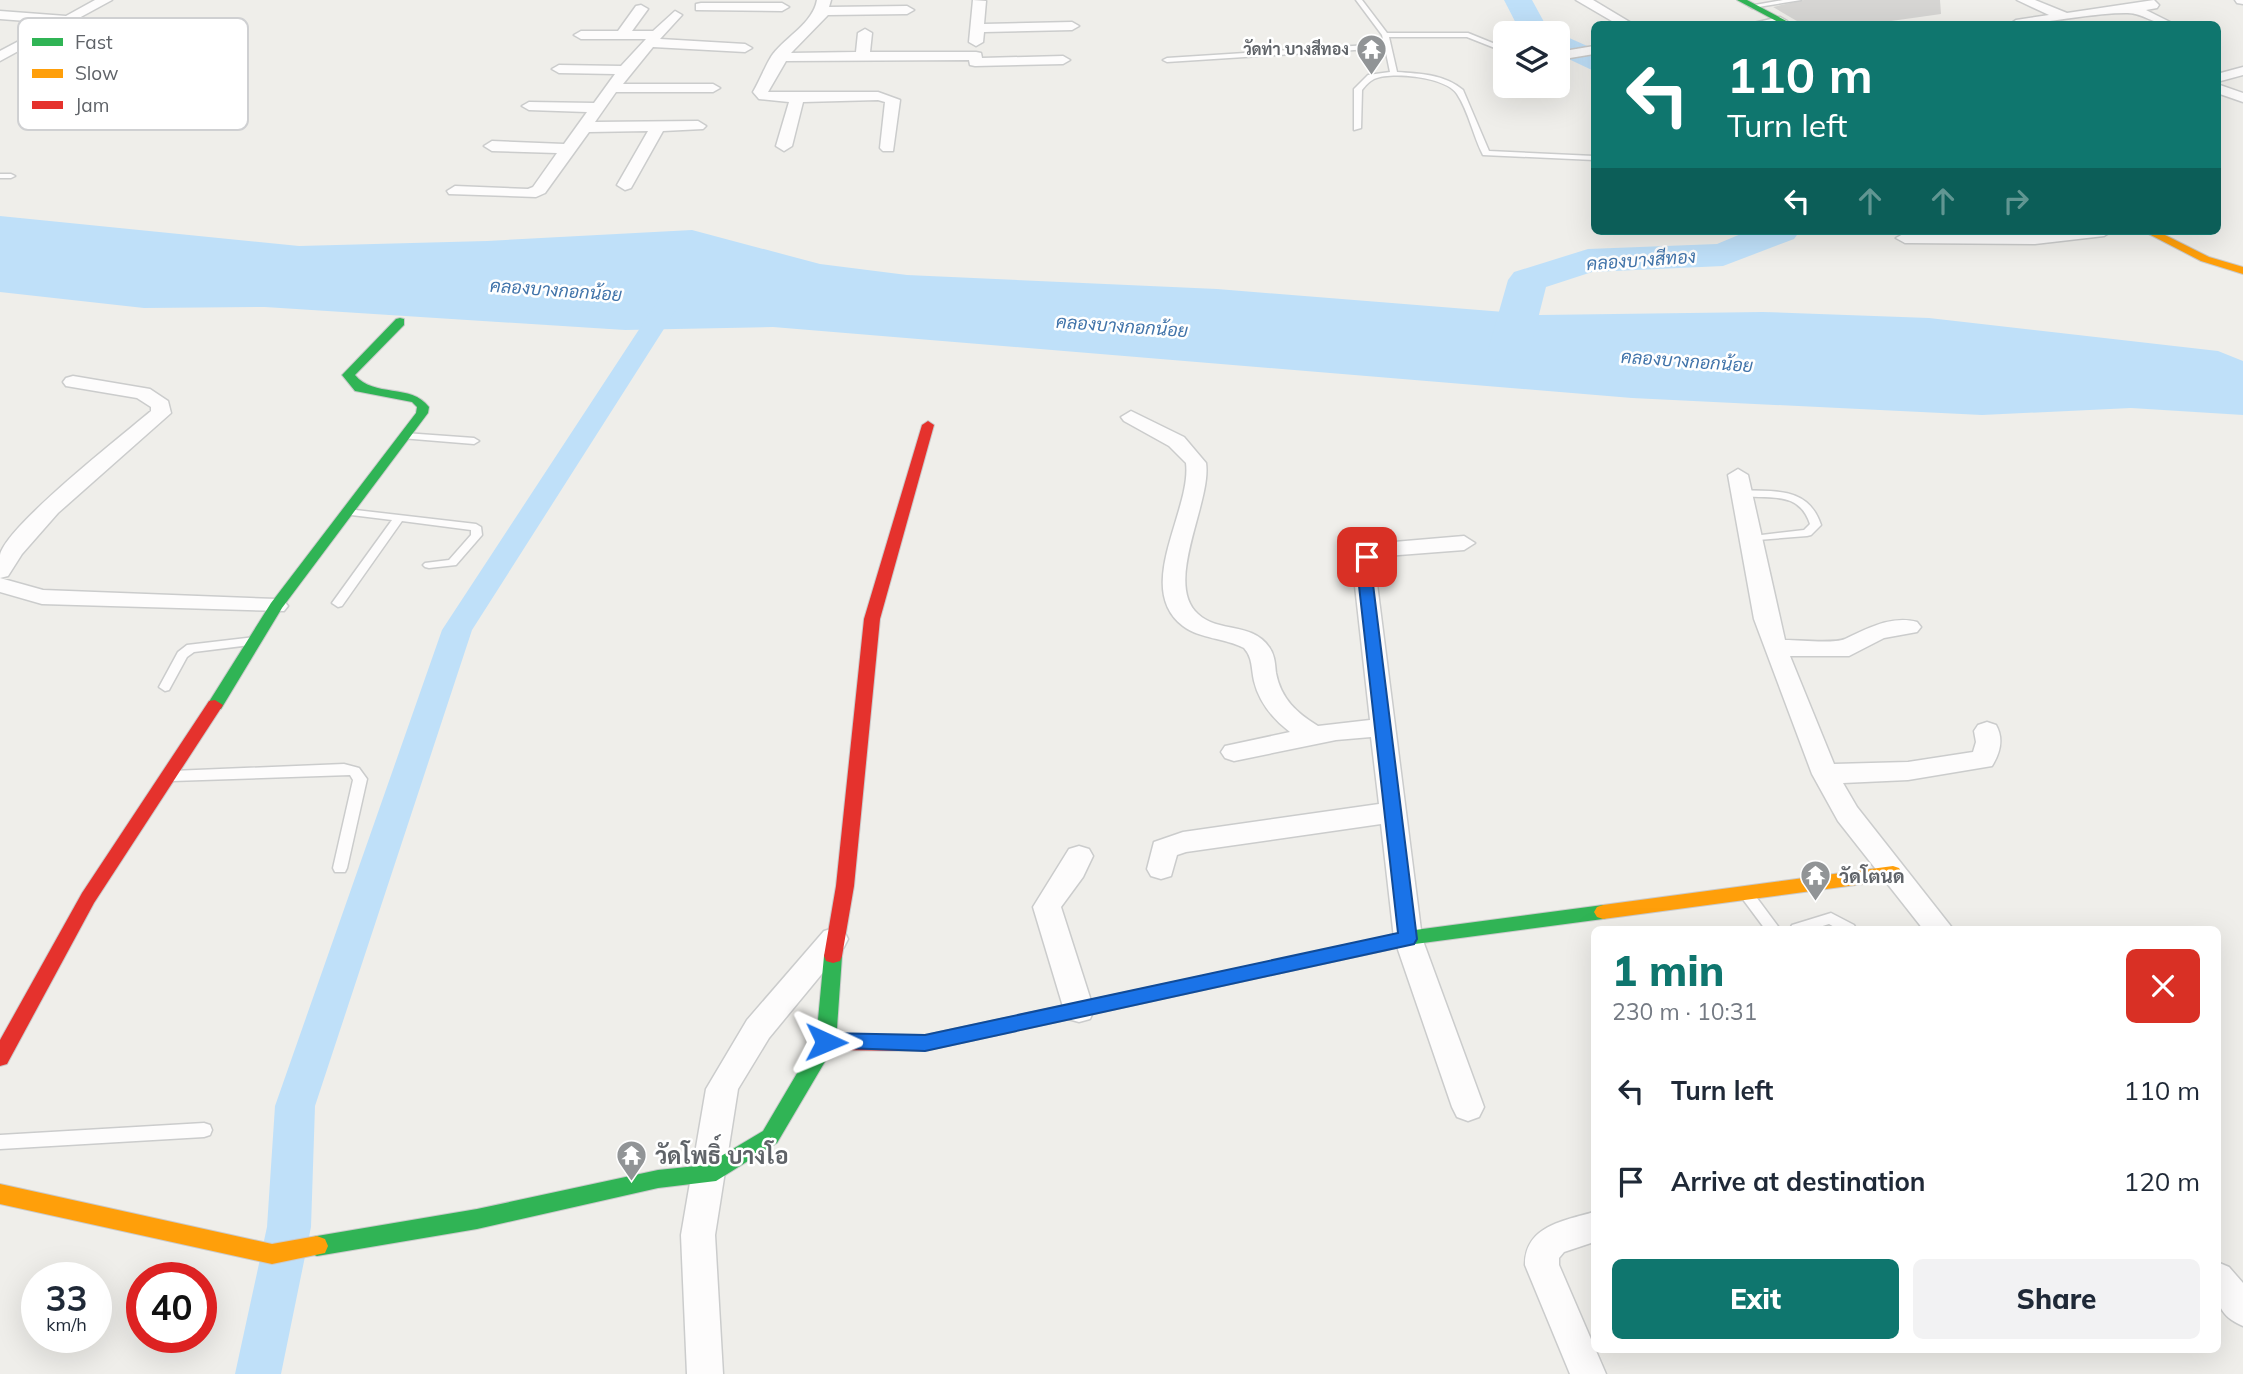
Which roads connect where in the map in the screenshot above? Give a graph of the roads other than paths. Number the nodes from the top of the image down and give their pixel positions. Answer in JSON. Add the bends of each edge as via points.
{"nodes":[{"id":1,"x":105,"y":0,"type":"edge"},
{"id":2,"x":1359,"y":0,"type":"edge"},
{"id":3,"x":1583,"y":0,"type":"edge"},
{"id":4,"x":1798,"y":0,"type":"edge"},
{"id":5,"x":2024,"y":0,"type":"edge"},
{"id":6,"x":2147,"y":0,"type":"edge"},
{"id":7,"x":979,"y":1,"type":"edge"},
{"id":8,"x":1747,"y":3,"type":"edge"},
{"id":9,"x":823,"y":6,"type":"edge"},
{"id":10,"x":782,"y":7,"type":"dead end"},
{"id":11,"x":641,"y":9,"type":"dead end"},
{"id":12,"x":2133,"y":9,"type":"junction"},
{"id":13,"x":907,"y":10,"type":"dead end"},
{"id":14,"x":0,"y":15,"type":"edge"},
{"id":15,"x":41,"y":18,"type":"edge"},
{"id":16,"x":73,"y":18,"type":"edge"},
{"id":17,"x":1621,"y":21,"type":"edge"},
{"id":18,"x":1782,"y":21,"type":"edge"},
{"id":19,"x":2062,"y":21,"type":"edge"},
{"id":20,"x":2160,"y":21,"type":"edge"},
{"id":21,"x":1072,"y":26,"type":"dead end"},
{"id":22,"x":977,"y":28,"type":"junction"},
{"id":23,"x":865,"y":33,"type":"dead end"},
{"id":24,"x":581,"y":35,"type":"dead end"},
{"id":25,"x":622,"y":35,"type":"junction"},
{"id":26,"x":1385,"y":35,"type":"junction"},
{"id":27,"x":652,"y":39,"type":"junction"},
{"id":28,"x":1493,"y":45,"type":"edge"},
{"id":29,"x":1386,"y":46,"type":"junction"},
{"id":30,"x":0,"y":47,"type":"edge"},
{"id":31,"x":17,"y":48,"type":"joint"},
{"id":32,"x":745,"y":48,"type":"dead end"},
{"id":33,"x":1591,"y":50,"type":"edge"},
{"id":34,"x":1570,"y":54,"type":"edge"},
{"id":35,"x":0,"y":57,"type":"edge"},
{"id":36,"x":778,"y":57,"type":"junction"},
{"id":37,"x":862,"y":57,"type":"junction"},
{"id":38,"x":1063,"y":60,"type":"dead end"},
{"id":39,"x":1167,"y":60,"type":"dead end"},
{"id":40,"x":975,"y":64,"type":"junction"},
{"id":41,"x":559,"y":69,"type":"dead end"},
{"id":42,"x":625,"y":70,"type":"junction"},
{"id":43,"x":2243,"y":71,"type":"edge"},
{"id":44,"x":1394,"y":74,"type":"junction"},
{"id":45,"x":2221,"y":77,"type":"edge"},
{"id":46,"x":612,"y":88,"type":"junction"},
{"id":47,"x":713,"y":88,"type":"dead end"},
{"id":48,"x":2221,"y":90,"type":"edge"},
{"id":49,"x":797,"y":98,"type":"junction"},
{"id":50,"x":2243,"y":98,"type":"edge"},
{"id":51,"x":529,"y":106,"type":"dead end"},
{"id":52,"x":596,"y":108,"type":"junction"},
{"id":53,"x":658,"y":126,"type":"junction"},
{"id":54,"x":698,"y":126,"type":"dead end"},
{"id":55,"x":584,"y":127,"type":"junction"},
{"id":56,"x":1357,"y":128,"type":"dead end"},
{"id":57,"x":492,"y":146,"type":"dead end"},
{"id":58,"x":785,"y":146,"type":"dead end"},
{"id":59,"x":888,"y":148,"type":"dead end"},
{"id":60,"x":568,"y":149,"type":"junction"},
{"id":61,"x":1591,"y":158,"type":"edge"},
{"id":62,"x":0,"y":176,"type":"edge"},
{"id":63,"x":11,"y":176,"type":"dead end"},
{"id":64,"x":625,"y":185,"type":"dead end"},
{"id":65,"x":455,"y":191,"type":"dead end"},
{"id":66,"x":2070,"y":235,"type":"edge"},
{"id":67,"x":2156,"y":235,"type":"edge"},
{"id":68,"x":1905,"y":239,"type":"dead end"},
{"id":69,"x":2243,"y":271,"type":"edge"},
{"id":70,"x":400,"y":322,"type":"dead end"},
{"id":71,"x":73,"y":382,"type":"dead end"},
{"id":72,"x":1131,"y":417,"type":"dead end"},
{"id":73,"x":928,"y":425,"type":"dead end"},
{"id":74,"x":405,"y":436,"type":"junction"},
{"id":75,"x":474,"y":441,"type":"dead end"},
{"id":76,"x":1739,"y":484,"type":"joint"},
{"id":77,"x":347,"y":512,"type":"junction"},
{"id":78,"x":399,"y":517,"type":"junction"},
{"id":79,"x":1749,"y":539,"type":"junction"},
{"id":80,"x":1464,"y":543,"type":"dead end"},
{"id":81,"x":429,"y":565,"type":"dead end"},
{"id":82,"x":0,"y":570,"type":"edge"},
{"id":83,"x":0,"y":585,"type":"edge"},
{"id":84,"x":338,"y":603,"type":"dead end"},
{"id":85,"x":276,"y":606,"type":"junction"},
{"id":86,"x":1909,"y":627,"type":"dead end"},
{"id":87,"x":256,"y":640,"type":"junction"},
{"id":88,"x":1775,"y":648,"type":"junction"},
{"id":89,"x":165,"y":687,"type":"dead end"},
{"id":90,"x":1382,"y":728,"type":"junction"},
{"id":91,"x":1987,"y":731,"type":"dead end"},
{"id":92,"x":1315,"y":736,"type":"junction"},
{"id":93,"x":1234,"y":752,"type":"dead end"},
{"id":94,"x":1825,"y":774,"type":"junction"},
{"id":95,"x":168,"y":776,"type":"junction"},
{"id":96,"x":1394,"y":812,"type":"junction"},
{"id":97,"x":1079,"y":856,"type":"dead end"},
{"id":98,"x":340,"y":868,"type":"dead end"},
{"id":99,"x":1161,"y":869,"type":"dead end"},
{"id":100,"x":1893,"y":873,"type":"junction"},
{"id":101,"x":1746,"y":893,"type":"junction"},
{"id":102,"x":1771,"y":926,"type":"edge"},
{"id":103,"x":1806,"y":926,"type":"edge"},
{"id":104,"x":1844,"y":926,"type":"edge"},
{"id":105,"x":1936,"y":926,"type":"edge"},
{"id":106,"x":834,"y":939,"type":"junction"},
{"id":107,"x":1408,"y":939,"type":"junction"},
{"id":108,"x":1079,"y":1010,"type":"junction"},
{"id":109,"x":826,"y":1042,"type":"junction"},
{"id":110,"x":0,"y":1058,"type":"edge"},
{"id":111,"x":1468,"y":1107,"type":"dead end"},
{"id":112,"x":204,"y":1129,"type":"dead end"},
{"id":113,"x":0,"y":1142,"type":"edge"},
{"id":114,"x":709,"y":1174,"type":"junction"},
{"id":115,"x":0,"y":1194,"type":"edge"},
{"id":116,"x":1591,"y":1228,"type":"edge"},
{"id":117,"x":2221,"y":1283,"type":"edge"},
{"id":118,"x":2243,"y":1309,"type":"edge"},
{"id":119,"x":705,"y":1374,"type":"edge"},
{"id":120,"x":1588,"y":1374,"type":"edge"}],
"edges":[{"from":1,"to":16,"type":"street"},
{"from":2,"to":26,"type":"lane"},
{"from":3,"to":17,"type":"street"},
{"from":4,"to":8,"type":"lane"},
{"from":5,"to":19,"type":"street"},
{"from":6,"to":12,"type":"street","via":[[2152,5]]},
{"from":7,"to":22,"type":"street"},
{"from":8,"to":18,"type":"street"},
{"from":9,"to":13,"type":"street"},
{"from":9,"to":36,"type":"street","via":[[821,16]]},
{"from":10,"to":27,"type":"street","via":[[680,5],[671,10],[675,15]]},
{"from":11,"to":25,"type":"street"},
{"from":12,"to":19,"type":"street"},
{"from":12,"to":20,"type":"street"},
{"from":14,"to":15,"type":"street"},
{"from":21,"to":22,"type":"street"},
{"from":22,"to":40,"type":"street"},
{"from":23,"to":37,"type":"street"},
{"from":24,"to":25,"type":"street"},
{"from":25,"to":27,"type":"street"},
{"from":26,"to":28,"type":"lane","via":[[1468,35]]},
{"from":26,"to":29,"type":"lane"},
{"from":27,"to":32,"type":"street"},
{"from":27,"to":42,"type":"street"},
{"from":29,"to":39,"type":"lane"},
{"from":29,"to":44,"type":"lane"},
{"from":30,"to":31,"type":"street"},
{"from":31,"to":35,"type":"street"},
{"from":33,"to":34,"type":"street"},
{"from":36,"to":37,"type":"street"},
{"from":36,"to":49,"type":"street","via":[[760,92]]},
{"from":37,"to":40,"type":"street","via":[[921,56]]},
{"from":38,"to":40,"type":"street"},
{"from":41,"to":42,"type":"street"},
{"from":42,"to":46,"type":"street"},
{"from":43,"to":45,"type":"street"},
{"from":44,"to":56,"type":"lane","via":[[1377,75],[1358,89]]},
{"from":44,"to":61,"type":"lane","via":[[1428,76],[1453,85],[1486,153]]},
{"from":46,"to":47,"type":"street"},
{"from":46,"to":52,"type":"street"},
{"from":48,"to":50,"type":"street"},
{"from":49,"to":58,"type":"street"},
{"from":49,"to":59,"type":"street","via":[[878,96],[893,100]]},
{"from":51,"to":52,"type":"street"},
{"from":52,"to":55,"type":"street"},
{"from":53,"to":54,"type":"street"},
{"from":53,"to":55,"type":"street"},
{"from":53,"to":64,"type":"street"},
{"from":55,"to":60,"type":"street"},
{"from":57,"to":60,"type":"street"},
{"from":60,"to":65,"type":"street","via":[[542,187],[530,194]]},
{"from":62,"to":63,"type":"lane"},
{"from":66,"to":68,"type":"street"},
{"from":67,"to":69,"type":"street"},
{"from":70,"to":74,"type":"street","via":[[348,375],[359,388],[416,400],[423,407]]},
{"from":71,"to":82,"type":"street","via":[[143,394],[161,404],[161,413],[54,506]]},
{"from":72,"to":92,"type":"street","via":[[1178,443],[1196,464],[1196,480],[1176,553],[1175,584],[1182,610],[1209,630],[1246,638],[1261,652],[1270,697],[1287,717]]},
{"from":73,"to":106,"type":"street","via":[[872,620],[845,886]]},
{"from":74,"to":75,"type":"lane"},
{"from":74,"to":77,"type":"street"},
{"from":76,"to":79,"type":"street"},
{"from":76,"to":79,"type":"lane","via":[[1804,501],[1813,510],[1816,525],[1807,533]]},
{"from":77,"to":78,"type":"lane"},
{"from":77,"to":85,"type":"street"},
{"from":78,"to":81,"type":"lane","via":[[476,527],[477,535],[452,563]]},
{"from":78,"to":84,"type":"lane"},
{"from":79,"to":88,"type":"street"},
{"from":80,"to":90,"type":"street","via":[[1382,550],[1367,557],[1364,568]]},
{"from":83,"to":85,"type":"street","via":[[42,597]]},
{"from":85,"to":87,"type":"street"},
{"from":86,"to":88,"type":"street","via":[[1883,629],[1849,648]]},
{"from":87,"to":89,"type":"lane","via":[[191,648],[182,655]]},
{"from":87,"to":95,"type":"street"},
{"from":88,"to":94,"type":"street"},
{"from":90,"to":92,"type":"street"},
{"from":90,"to":96,"type":"street"},
{"from":91,"to":94,"type":"street","via":[[1983,760],[1908,771]]},
{"from":92,"to":93,"type":"street"},
{"from":94,"to":100,"type":"street","via":[[1847,814]]},
{"from":95,"to":98,"type":"lane","via":[[354,771],[360,779]]},
{"from":95,"to":110,"type":"street","via":[[88,898]]},
{"from":96,"to":99,"type":"street","via":[[1183,842],[1164,849]]},
{"from":96,"to":107,"type":"street"},
{"from":97,"to":108,"type":"street","via":[[1076,868],[1056,888],[1047,907]]},
{"from":100,"to":101,"type":"street"},
{"from":100,"to":105,"type":"street"},
{"from":101,"to":102,"type":"lane"},
{"from":101,"to":107,"type":"street"},
{"from":103,"to":104,"type":"lane","via":[[1831,918]]},
{"from":106,"to":109,"type":"street"},
{"from":106,"to":114,"type":"street","via":[[766,1018],[732,1066],[715,1118]]},
{"from":107,"to":108,"type":"street"},
{"from":107,"to":111,"type":"street"},
{"from":108,"to":109,"type":"street","via":[[925,1043]]},
{"from":109,"to":114,"type":"street","via":[[770,1137]]},
{"from":112,"to":113,"type":"lane"},
{"from":114,"to":115,"type":"street","via":[[658,1179],[477,1219],[272,1254]]},
{"from":114,"to":119,"type":"street","via":[[698,1235]]},
{"from":116,"to":120,"type":"street","via":[[1553,1240],[1542,1253],[1542,1265]]},
{"from":117,"to":118,"type":"street"}]}
